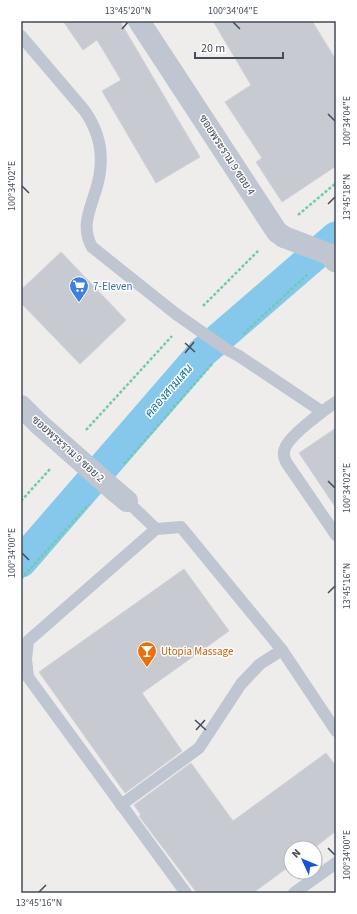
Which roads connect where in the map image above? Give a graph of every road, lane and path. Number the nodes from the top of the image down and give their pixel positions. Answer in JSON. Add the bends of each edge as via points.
{"nodes":[{"id":1,"x":139,"y":21,"type":"edge"},
{"id":2,"x":21,"y":36,"type":"edge"},
{"id":3,"x":336,"y":183,"type":"edge"},
{"id":4,"x":297,"y":216,"type":"dead end"},
{"id":5,"x":261,"y":248,"type":"dead end"},
{"id":6,"x":335,"y":262,"type":"edge"},
{"id":7,"x":311,"y":270,"type":"dead end"},
{"id":8,"x":209,"y":300,"type":"dead end"},
{"id":9,"x":261,"y":318,"type":"dead end"},
{"id":10,"x":164,"y":345,"type":"dead end"},
{"id":11,"x":192,"y":387,"type":"dead end"},
{"id":12,"x":336,"y":402,"type":"edge"},
{"id":13,"x":21,"y":406,"type":"edge"},
{"id":14,"x":321,"y":411,"type":"junction"},
{"id":15,"x":94,"y":422,"type":"dead end"},
{"id":16,"x":132,"y":454,"type":"dead end"},
{"id":17,"x":54,"y":465,"type":"dead end"},
{"id":18,"x":121,"y":496,"type":"joint"},
{"id":19,"x":21,"y":501,"type":"edge"},
{"id":20,"x":87,"y":506,"type":"dead end"},
{"id":21,"x":156,"y":529,"type":"junction"},
{"id":22,"x":336,"y":535,"type":"edge"},
{"id":23,"x":21,"y":579,"type":"edge"},
{"id":24,"x":282,"y":650,"type":"junction"},
{"id":25,"x":336,"y":731,"type":"edge"},
{"id":26,"x":121,"y":805,"type":"junction"},
{"id":27,"x":336,"y":863,"type":"edge"},
{"id":28,"x":186,"y":893,"type":"edge"},
{"id":29,"x":294,"y":893,"type":"edge"}],
"edges":[{"from":1,"to":6,"type":"street","name":"ซอยพระราม 9 ซอย 4","bridge":true,"via":[[277,232],[329,254]]},
{"from":2,"to":14,"type":"lane","bridge":true,"via":[[84,110],[97,134],[100,172],[85,227],[92,247],[176,314]]},
{"from":3,"to":4,"type":"path"},
{"from":5,"to":8,"type":"path"},
{"from":7,"to":9,"type":"path"},
{"from":10,"to":15,"type":"path"},
{"from":11,"to":16,"type":"path"},
{"from":12,"to":14,"type":"lane"},
{"from":13,"to":18,"type":"street","name":"ซอยพระราม 9 ซอย 2","bridge":true},
{"from":14,"to":22,"type":"lane","via":[[288,442],[284,457]]},
{"from":17,"to":19,"type":"path"},
{"from":18,"to":21,"type":"lane"},
{"from":20,"to":23,"type":"path"},
{"from":21,"to":24,"type":"lane","via":[[182,527]]},
{"from":21,"to":26,"type":"lane","via":[[28,641],[28,677]]},
{"from":24,"to":25,"type":"lane"},
{"from":24,"to":26,"type":"lane","via":[[260,664],[241,684],[199,748]]},
{"from":26,"to":28,"type":"lane"},
{"from":27,"to":29,"type":"lane"}]}
